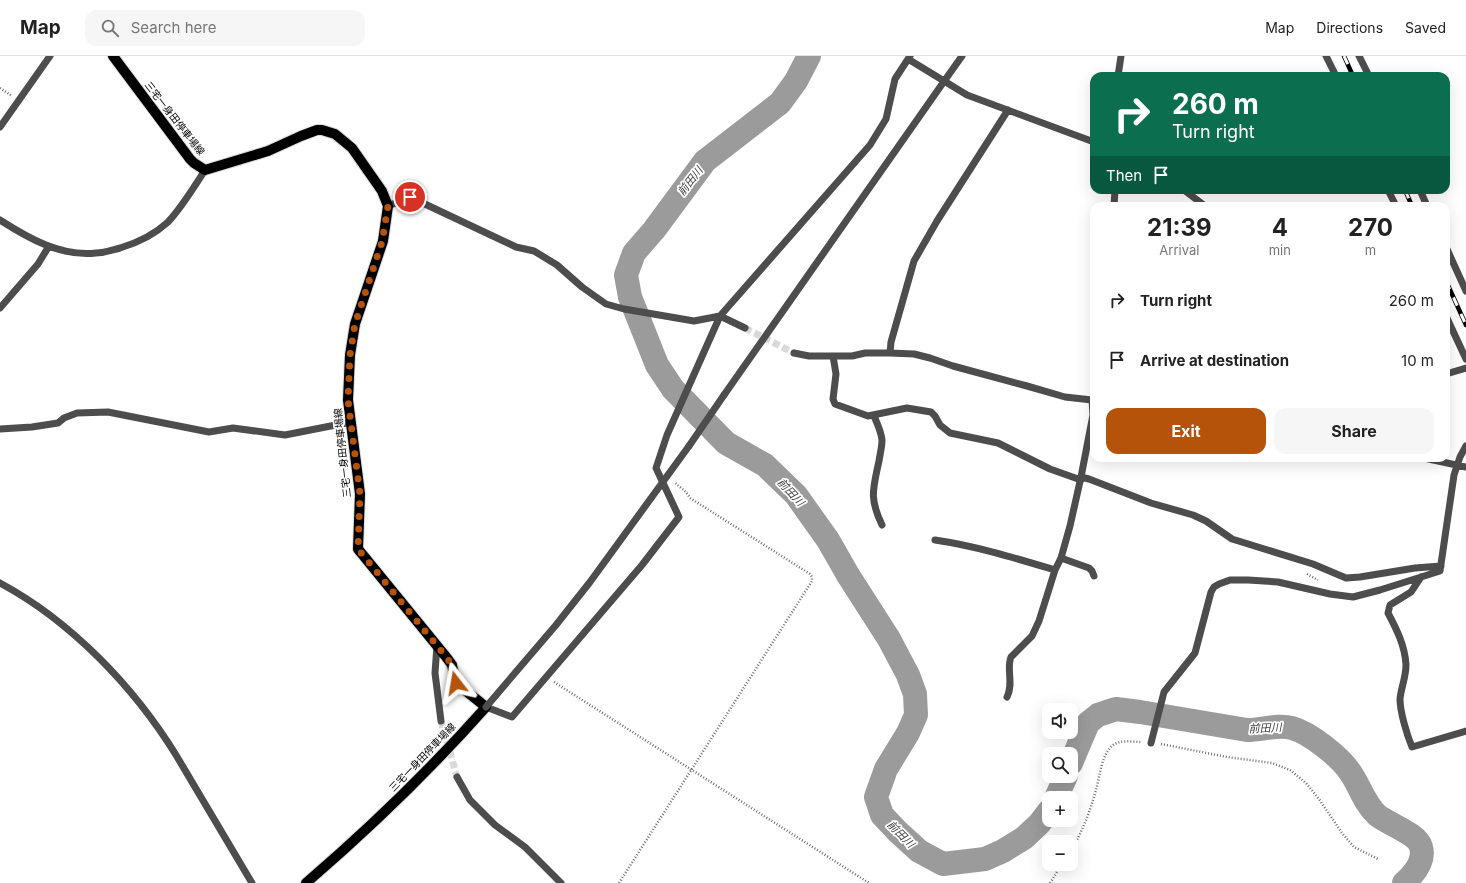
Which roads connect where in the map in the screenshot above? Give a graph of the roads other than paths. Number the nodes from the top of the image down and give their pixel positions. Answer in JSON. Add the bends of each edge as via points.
{"nodes":[{"id":1,"x":50,"y":56,"type":"edge"},
{"id":2,"x":113,"y":56,"type":"edge"},
{"id":3,"x":962,"y":56,"type":"edge"},
{"id":4,"x":1121,"y":56,"type":"edge"},
{"id":5,"x":1326,"y":56,"type":"edge"},
{"id":6,"x":1359,"y":56,"type":"edge"},
{"id":7,"x":909,"y":57,"type":"edge"},
{"id":8,"x":1119,"y":72,"type":"edge"},
{"id":9,"x":1334,"y":72,"type":"edge"},
{"id":10,"x":1366,"y":72,"type":"edge"},
{"id":11,"x":945,"y":80,"type":"junction"},
{"id":12,"x":1008,"y":110,"type":"junction"},
{"id":13,"x":0,"y":127,"type":"edge"},
{"id":14,"x":1090,"y":141,"type":"edge"},
{"id":15,"x":205,"y":170,"type":"junction"},
{"id":16,"x":1189,"y":194,"type":"edge"},
{"id":17,"x":1200,"y":202,"type":"edge"},
{"id":18,"x":388,"y":206,"type":"junction"},
{"id":19,"x":0,"y":220,"type":"edge"},
{"id":20,"x":49,"y":246,"type":"junction"},
{"id":21,"x":1450,"y":256,"type":"edge"},
{"id":22,"x":1466,"y":291,"type":"edge"},
{"id":23,"x":0,"y":308,"type":"edge"},
{"id":24,"x":720,"y":316,"type":"junction"},
{"id":25,"x":1450,"y":325,"type":"edge"},
{"id":26,"x":745,"y":328,"type":"tunnel mouth"},
{"id":27,"x":794,"y":353,"type":"tunnel mouth"},
{"id":28,"x":890,"y":353,"type":"junction"},
{"id":29,"x":833,"y":356,"type":"junction"},
{"id":30,"x":1466,"y":359,"type":"edge"},
{"id":31,"x":1466,"y":368,"type":"edge"},
{"id":32,"x":1450,"y":373,"type":"edge"},
{"id":33,"x":1090,"y":399,"type":"edge"},
{"id":34,"x":874,"y":416,"type":"junction"},
{"id":35,"x":351,"y":422,"type":"junction"},
{"id":36,"x":0,"y":429,"type":"edge"},
{"id":37,"x":1090,"y":431,"type":"edge"},
{"id":38,"x":1466,"y":446,"type":"edge"},
{"id":39,"x":1446,"y":462,"type":"edge"},
{"id":40,"x":1457,"y":464,"type":"junction"},
{"id":41,"x":1466,"y":467,"type":"edge"},
{"id":42,"x":1081,"y":478,"type":"junction"},
{"id":43,"x":882,"y":525,"type":"dead end"},
{"id":44,"x":935,"y":540,"type":"dead end"},
{"id":45,"x":1061,"y":558,"type":"junction"},
{"id":46,"x":1441,"y":566,"type":"junction"},
{"id":47,"x":1055,"y":570,"type":"junction"},
{"id":48,"x":1094,"y":576,"type":"dead end"},
{"id":49,"x":1421,"y":577,"type":"junction"},
{"id":50,"x":0,"y":583,"type":"edge"},
{"id":51,"x":437,"y":645,"type":"junction"},
{"id":52,"x":1008,"y":698,"type":"dead end"},
{"id":53,"x":486,"y":707,"type":"junction"},
{"id":54,"x":441,"y":721,"type":"tunnel mouth"},
{"id":55,"x":1466,"y":730,"type":"edge"},
{"id":56,"x":1151,"y":743,"type":"road end"},
{"id":57,"x":458,"y":777,"type":"tunnel mouth"},
{"id":58,"x":252,"y":883,"type":"edge"},
{"id":59,"x":306,"y":883,"type":"edge"},
{"id":60,"x":561,"y":883,"type":"edge"}],
"edges":[{"from":1,"to":13,"type":"street"},
{"from":2,"to":15,"type":"main road","name":"三宅一身田停車場線","via":[[190,159]]},
{"from":3,"to":11,"type":"street"},
{"from":4,"to":8,"type":"street"},
{"from":5,"to":9,"type":"street"},
{"from":6,"to":10,"type":"street"},
{"from":7,"to":11,"type":"street"},
{"from":7,"to":24,"type":"street","via":[[895,80],[886,120],[870,145]]},
{"from":11,"to":12,"type":"street","via":[[967,95]]},
{"from":11,"to":53,"type":"street","bridge":true,"via":[[689,446],[590,582]]},
{"from":12,"to":14,"type":"street"},
{"from":12,"to":28,"type":"street","via":[[914,260]]},
{"from":15,"to":18,"type":"main road","name":"三宅一身田停車場線","via":[[268,151],[317,130],[329,131],[352,148],[382,191]]},
{"from":15,"to":20,"type":"street","via":[[175,213],[161,227],[143,239],[97,253],[83,254]]},
{"from":16,"to":17,"type":"street"},
{"from":18,"to":24,"type":"street","via":[[410,197],[516,247],[534,251],[557,265],[606,304],[624,310],[694,321]]},
{"from":18,"to":35,"type":"main road","name":"三宅一身田停車場線","via":[[382,242],[355,324],[350,355],[348,400]]},
{"from":19,"to":20,"type":"street"},
{"from":20,"to":23,"type":"street","via":[[38,264]]},
{"from":21,"to":22,"type":"street"},
{"from":24,"to":26,"type":"street"},
{"from":24,"to":53,"type":"street","via":[[667,435],[656,468],[679,517],[618,594],[512,717]]},
{"from":25,"to":30,"type":"street"},
{"from":27,"to":29,"type":"street"},
{"from":28,"to":29,"type":"street"},
{"from":28,"to":33,"type":"street","via":[[914,354],[1065,397]]},
{"from":29,"to":34,"type":"street","via":[[836,374],[835,404],[862,415]]},
{"from":31,"to":32,"type":"street"},
{"from":34,"to":42,"type":"street","via":[[907,408],[931,412],[940,425],[950,433],[998,443],[1050,469]]},
{"from":34,"to":43,"type":"street","via":[[882,442],[872,497]]},
{"from":35,"to":36,"type":"street","via":[[285,435],[233,428],[209,432],[108,412],[77,413],[58,423],[32,428]]},
{"from":35,"to":51,"type":"main road","name":"三宅一身田停車場線","via":[[360,494],[358,549]]},
{"from":37,"to":42,"type":"street"},
{"from":38,"to":40,"type":"street"},
{"from":39,"to":40,"type":"street"},
{"from":40,"to":41,"type":"street"},
{"from":40,"to":46,"type":"street"},
{"from":42,"to":45,"type":"street"},
{"from":42,"to":46,"type":"street","via":[[1193,515],[1232,539],[1313,564],[1346,578]]},
{"from":44,"to":47,"type":"street","via":[[964,544]]},
{"from":45,"to":47,"type":"street"},
{"from":45,"to":48,"type":"street","via":[[1089,568]]},
{"from":46,"to":49,"type":"street","via":[[1440,571]]},
{"from":47,"to":52,"type":"street","via":[[1032,636],[1015,652],[1010,661],[1011,684]]},
{"from":49,"to":55,"type":"street","via":[[1411,592],[1390,605],[1388,613],[1401,638],[1404,655],[1405,673],[1400,699],[1409,739],[1412,747]]},
{"from":49,"to":56,"type":"street","via":[[1353,597],[1278,582],[1230,580],[1214,587],[1194,653],[1164,692]]},
{"from":50,"to":58,"type":"street","via":[[48,614],[71,633],[97,656],[145,710],[176,755]]},
{"from":51,"to":53,"type":"main road","name":"三宅一身田停車場線","via":[[452,665],[456,683]]},
{"from":51,"to":54,"type":"street","via":[[435,673]]},
{"from":53,"to":59,"type":"main road","name":"三宅一身田停車場線","via":[[405,794]]},
{"from":57,"to":60,"type":"street","via":[[470,800],[495,825],[525,847]]}]}
